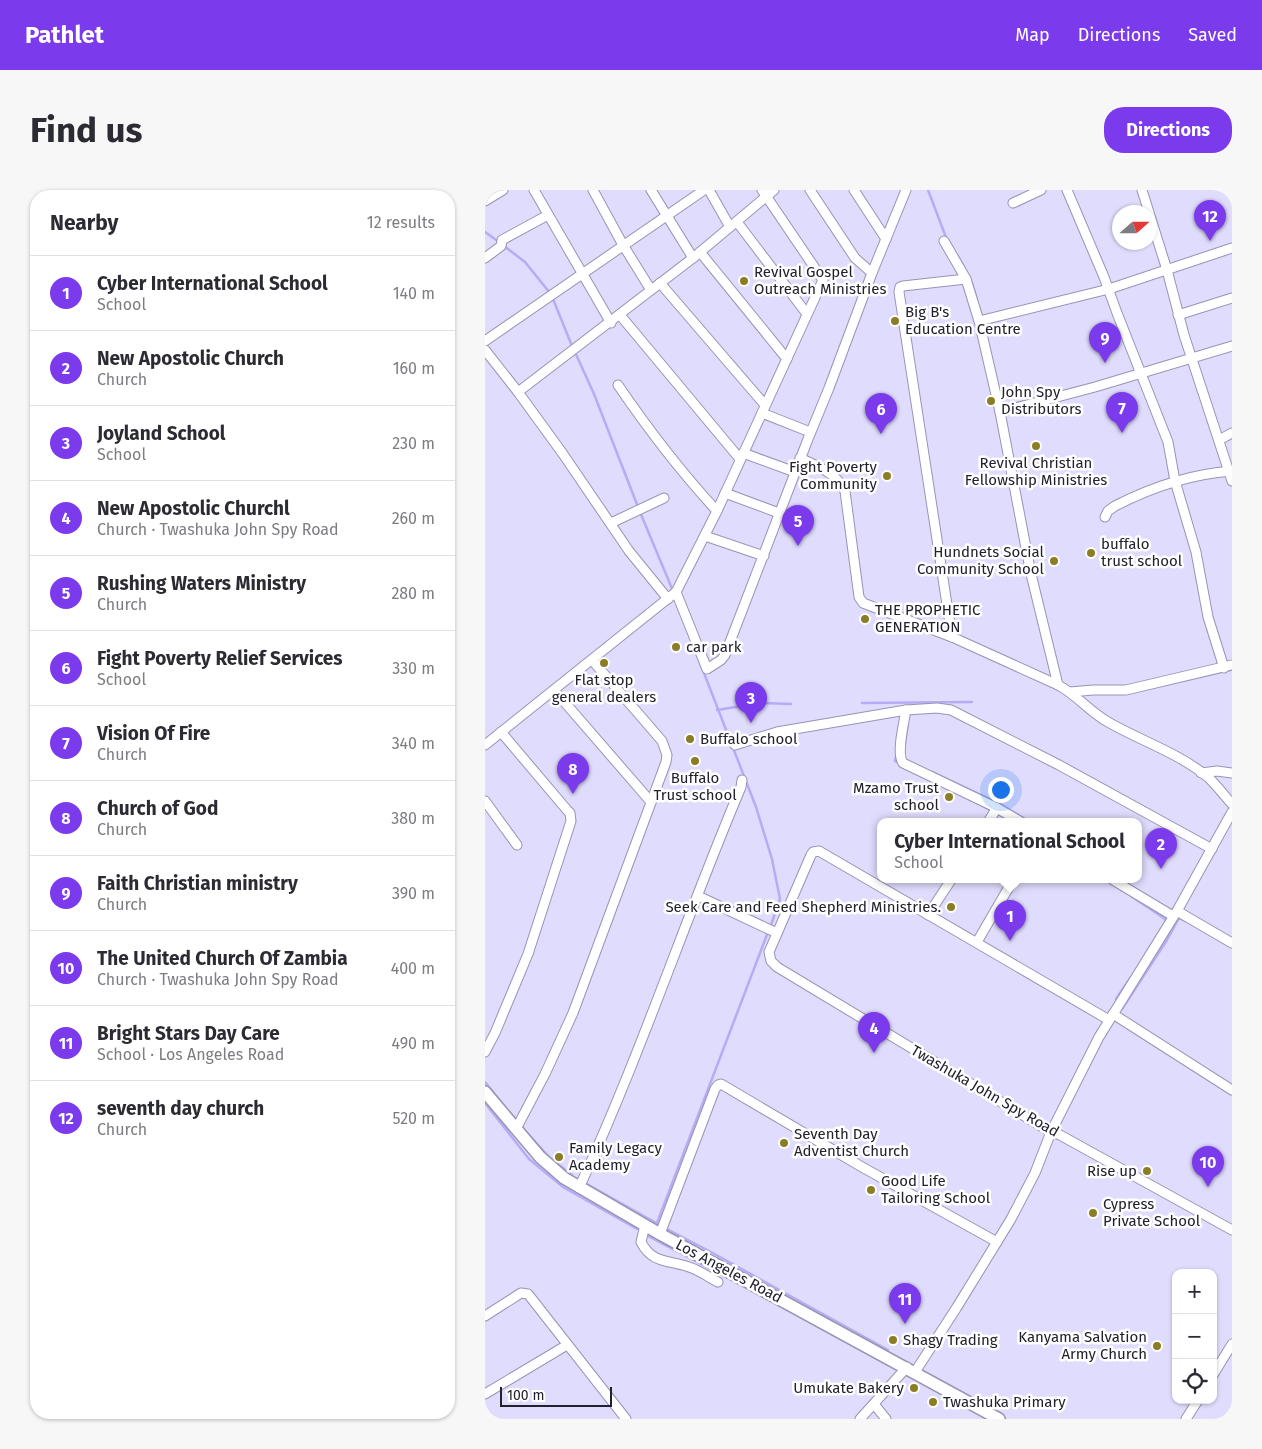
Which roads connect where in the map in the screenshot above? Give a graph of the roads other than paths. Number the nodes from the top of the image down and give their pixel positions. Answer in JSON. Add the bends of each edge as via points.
{"nodes":[{"id":1,"x":503,"y":190,"type":"edge"},
{"id":2,"x":534,"y":190,"type":"edge"},
{"id":3,"x":593,"y":190,"type":"edge"},
{"id":4,"x":651,"y":190,"type":"edge"},
{"id":5,"x":704,"y":190,"type":"edge"},
{"id":6,"x":709,"y":190,"type":"edge"},
{"id":7,"x":774,"y":190,"type":"edge"},
{"id":8,"x":809,"y":190,"type":"edge"},
{"id":9,"x":854,"y":190,"type":"edge"},
{"id":10,"x":1041,"y":190,"type":"edge"},
{"id":11,"x":1067,"y":190,"type":"edge"},
{"id":12,"x":1142,"y":190,"type":"edge"},
{"id":13,"x":903,"y":192,"type":"edge"},
{"id":14,"x":764,"y":194,"type":"edge"},
{"id":15,"x":485,"y":201,"type":"edge"},
{"id":16,"x":1013,"y":203,"type":"dead end"},
{"id":17,"x":548,"y":215,"type":"junction"},
{"id":18,"x":666,"y":217,"type":"junction"},
{"id":19,"x":733,"y":224,"type":"junction"},
{"id":20,"x":886,"y":239,"type":"junction"},
{"id":21,"x":945,"y":241,"type":"dead end"},
{"id":22,"x":623,"y":245,"type":"junction"},
{"id":23,"x":1232,"y":248,"type":"edge"},
{"id":24,"x":700,"y":252,"type":"junction"},
{"id":25,"x":485,"y":258,"type":"edge"},
{"id":26,"x":693,"y":258,"type":"junction"},
{"id":27,"x":1167,"y":270,"type":"junction"},
{"id":28,"x":872,"y":273,"type":"junction"},
{"id":29,"x":582,"y":274,"type":"junction"},
{"id":30,"x":966,"y":279,"type":"junction"},
{"id":31,"x":660,"y":283,"type":"junction"},
{"id":32,"x":1109,"y":288,"type":"junction"},
{"id":33,"x":651,"y":290,"type":"junction"},
{"id":34,"x":1232,"y":298,"type":"edge"},
{"id":35,"x":620,"y":314,"type":"junction"},
{"id":36,"x":807,"y":314,"type":"junction"},
{"id":37,"x":1179,"y":315,"type":"junction"},
{"id":38,"x":979,"y":321,"type":"junction"},
{"id":39,"x":611,"y":323,"type":"junction"},
{"id":40,"x":485,"y":341,"type":"edge"},
{"id":41,"x":1232,"y":346,"type":"edge"},
{"id":42,"x":485,"y":350,"type":"edge"},
{"id":43,"x":1192,"y":358,"type":"junction"},
{"id":44,"x":787,"y":359,"type":"junction"},
{"id":45,"x":1140,"y":372,"type":"junction"},
{"id":46,"x":618,"y":385,"type":"dead end"},
{"id":47,"x":518,"y":392,"type":"junction"},
{"id":48,"x":763,"y":409,"type":"junction"},
{"id":49,"x":1000,"y":412,"type":"junction"},
{"id":50,"x":810,"y":432,"type":"junction"},
{"id":51,"x":1232,"y":433,"type":"edge"},
{"id":52,"x":1219,"y":440,"type":"junction"},
{"id":53,"x":741,"y":456,"type":"junction"},
{"id":54,"x":800,"y":458,"type":"junction"},
{"id":55,"x":1231,"y":471,"type":"edge"},
{"id":56,"x":795,"y":472,"type":"junction"},
{"id":57,"x":1175,"y":481,"type":"junction"},
{"id":58,"x":1232,"y":481,"type":"edge"},
{"id":59,"x":725,"y":493,"type":"junction"},
{"id":60,"x":664,"y":498,"type":"dead end"},
{"id":61,"x":717,"y":511,"type":"junction"},
{"id":62,"x":779,"y":513,"type":"junction"},
{"id":63,"x":1105,"y":517,"type":"dead end"},
{"id":64,"x":611,"y":523,"type":"junction"},
{"id":65,"x":705,"y":536,"type":"junction"},
{"id":66,"x":764,"y":556,"type":"junction"},
{"id":67,"x":676,"y":592,"type":"junction"},
{"id":68,"x":668,"y":599,"type":"junction"},
{"id":69,"x":952,"y":637,"type":"junction"},
{"id":70,"x":591,"y":660,"type":"junction"},
{"id":71,"x":1228,"y":666,"type":"edge"},
{"id":72,"x":1058,"y":686,"type":"junction"},
{"id":73,"x":554,"y":690,"type":"junction"},
{"id":74,"x":1070,"y":692,"type":"junction"},
{"id":75,"x":906,"y":710,"type":"junction"},
{"id":76,"x":501,"y":732,"type":"junction"},
{"id":77,"x":485,"y":745,"type":"edge"},
{"id":78,"x":735,"y":745,"type":"dead end"},
{"id":79,"x":1201,"y":773,"type":"junction"},
{"id":80,"x":1232,"y":773,"type":"edge"},
{"id":81,"x":742,"y":780,"type":"dead end"},
{"id":82,"x":485,"y":801,"type":"edge"},
{"id":83,"x":651,"y":802,"type":"junction"},
{"id":84,"x":1232,"y":804,"type":"edge"},
{"id":85,"x":997,"y":808,"type":"junction"},
{"id":86,"x":1232,"y":812,"type":"edge"},
{"id":87,"x":991,"y":818,"type":"edge"},
{"id":88,"x":1014,"y":818,"type":"edge"},
{"id":89,"x":517,"y":845,"type":"dead end"},
{"id":90,"x":1212,"y":849,"type":"junction"},
{"id":91,"x":949,"y":883,"type":"edge"},
{"id":92,"x":1011,"y":883,"type":"edge"},
{"id":93,"x":1118,"y":883,"type":"edge"},
{"id":94,"x":698,"y":896,"type":"junction"},
{"id":95,"x":1175,"y":914,"type":"junction"},
{"id":96,"x":928,"y":915,"type":"junction"},
{"id":97,"x":777,"y":933,"type":"junction"},
{"id":98,"x":977,"y":942,"type":"junction"},
{"id":99,"x":1232,"y":943,"type":"edge"},
{"id":100,"x":1111,"y":1017,"type":"junction"},
{"id":101,"x":485,"y":1052,"type":"edge"},
{"id":102,"x":1232,"y":1090,"type":"edge"},
{"id":103,"x":485,"y":1092,"type":"edge"},
{"id":104,"x":516,"y":1129,"type":"junction"},
{"id":105,"x":1051,"y":1132,"type":"junction"},
{"id":106,"x":579,"y":1188,"type":"junction"},
{"id":107,"x":645,"y":1225,"type":"junction"},
{"id":108,"x":1232,"y":1230,"type":"edge"},
{"id":109,"x":660,"y":1234,"type":"junction"},
{"id":110,"x":997,"y":1242,"type":"junction"},
{"id":111,"x":717,"y":1282,"type":"dead end"},
{"id":112,"x":485,"y":1316,"type":"edge"},
{"id":113,"x":1232,"y":1344,"type":"edge"},
{"id":114,"x":567,"y":1345,"type":"junction"},
{"id":115,"x":1217,"y":1368,"type":"edge"},
{"id":116,"x":911,"y":1370,"type":"junction"},
{"id":117,"x":485,"y":1394,"type":"edge"},
{"id":118,"x":874,"y":1404,"type":"junction"},
{"id":119,"x":1196,"y":1404,"type":"edge"},
{"id":120,"x":1189,"y":1418,"type":"edge"},
{"id":121,"x":626,"y":1419,"type":"edge"},
{"id":122,"x":860,"y":1419,"type":"edge"},
{"id":123,"x":886,"y":1419,"type":"edge"},
{"id":124,"x":999,"y":1419,"type":"edge"}],
"edges":[{"from":1,"to":15,"type":"street"},
{"from":2,"to":17,"type":"street"},
{"from":3,"to":22,"type":"street"},
{"from":4,"to":18,"type":"street"},
{"from":5,"to":18,"type":"street"},
{"from":6,"to":19,"type":"street"},
{"from":7,"to":14,"type":"street"},
{"from":8,"to":28,"type":"street","via":[[855,258]]},
{"from":9,"to":20,"type":"street"},
{"from":10,"to":16,"type":"street"},
{"from":11,"to":32,"type":"street"},
{"from":12,"to":27,"type":"street"},
{"from":13,"to":20,"type":"street"},
{"from":14,"to":19,"type":"street"},
{"from":14,"to":36,"type":"street","via":[[823,278]]},
{"from":17,"to":25,"type":"street","via":[[502,240],[501,246]]},
{"from":17,"to":29,"type":"street"},
{"from":18,"to":22,"type":"street"},
{"from":18,"to":26,"type":"street"},
{"from":19,"to":24,"type":"street"},
{"from":19,"to":36,"type":"street"},
{"from":20,"to":28,"type":"street"},
{"from":21,"to":30,"type":"street"},
{"from":22,"to":29,"type":"street"},
{"from":22,"to":33,"type":"street"},
{"from":23,"to":27,"type":"street"},
{"from":24,"to":26,"type":"street"},
{"from":24,"to":44,"type":"street"},
{"from":26,"to":31,"type":"street"},
{"from":27,"to":32,"type":"street"},
{"from":27,"to":37,"type":"street"},
{"from":28,"to":50,"type":"street"},
{"from":29,"to":39,"type":"street"},
{"from":29,"to":40,"type":"street"},
{"from":30,"to":38,"type":"street"},
{"from":30,"to":69,"type":"street","via":[[903,286],[899,292]]},
{"from":31,"to":33,"type":"street"},
{"from":31,"to":48,"type":"street"},
{"from":32,"to":38,"type":"street"},
{"from":32,"to":45,"type":"street"},
{"from":33,"to":35,"type":"street"},
{"from":34,"to":37,"type":"street"},
{"from":35,"to":39,"type":"street"},
{"from":35,"to":53,"type":"street"},
{"from":36,"to":44,"type":"street"},
{"from":37,"to":43,"type":"street"},
{"from":38,"to":49,"type":"street"},
{"from":39,"to":47,"type":"street"},
{"from":41,"to":43,"type":"street"},
{"from":42,"to":47,"type":"street"},
{"from":43,"to":45,"type":"street"},
{"from":43,"to":52,"type":"street"},
{"from":44,"to":48,"type":"street"},
{"from":45,"to":49,"type":"street"},
{"from":45,"to":57,"type":"street","via":[[1167,442]]},
{"from":46,"to":61,"type":"street","via":[[674,462]]},
{"from":47,"to":64,"type":"street"},
{"from":48,"to":50,"type":"street"},
{"from":48,"to":53,"type":"street"},
{"from":49,"to":72,"type":"street","via":[[1031,574]]},
{"from":50,"to":54,"type":"street"},
{"from":51,"to":52,"type":"street"},
{"from":52,"to":55,"type":"street"},
{"from":53,"to":56,"type":"street"},
{"from":53,"to":59,"type":"street"},
{"from":54,"to":56,"type":"street"},
{"from":54,"to":69,"type":"street","via":[[829,472],[845,491],[859,596],[863,603]]},
{"from":55,"to":57,"type":"street"},
{"from":55,"to":58,"type":"street"},
{"from":56,"to":62,"type":"street"},
{"from":57,"to":63,"type":"street","via":[[1123,502],[1108,511]]},
{"from":57,"to":71,"type":"street","via":[[1196,552],[1205,603]]},
{"from":59,"to":61,"type":"street"},
{"from":59,"to":62,"type":"street"},
{"from":60,"to":64,"type":"street"},
{"from":61,"to":65,"type":"street"},
{"from":62,"to":66,"type":"street"},
{"from":64,"to":68,"type":"street"},
{"from":65,"to":66,"type":"street"},
{"from":65,"to":67,"type":"street"},
{"from":66,"to":67,"type":"street","via":[[725,655],[707,669]]},
{"from":67,"to":68,"type":"street"},
{"from":68,"to":70,"type":"street"},
{"from":69,"to":72,"type":"street"},
{"from":70,"to":73,"type":"street"},
{"from":70,"to":83,"type":"street","via":[[665,748],[666,762]]},
{"from":71,"to":74,"type":"street","via":[[1126,690]]},
{"from":72,"to":74,"type":"street"},
{"from":73,"to":76,"type":"street"},
{"from":73,"to":83,"type":"street"},
{"from":74,"to":79,"type":"street","via":[[1106,721]]},
{"from":75,"to":78,"type":"street","via":[[777,732]]},
{"from":75,"to":85,"type":"street","via":[[901,760]]},
{"from":75,"to":90,"type":"street","via":[[951,710],[1066,768]]},
{"from":76,"to":77,"type":"street"},
{"from":76,"to":101,"type":"street","via":[[570,813],[571,821],[528,954]]},
{"from":79,"to":80,"type":"street"},
{"from":79,"to":84,"type":"street"},
{"from":81,"to":94,"type":"street"},
{"from":82,"to":89,"type":"street"},
{"from":83,"to":104,"type":"street","via":[[573,1013]]},
{"from":85,"to":87,"type":"street"},
{"from":85,"to":88,"type":"street"},
{"from":86,"to":90,"type":"street"},
{"from":90,"to":95,"type":"street"},
{"from":91,"to":96,"type":"street"},
{"from":92,"to":98,"type":"street"},
{"from":93,"to":95,"type":"street"},
{"from":94,"to":97,"type":"street"},
{"from":94,"to":106,"type":"street","via":[[615,1108]]},
{"from":95,"to":99,"type":"street"},
{"from":95,"to":100,"type":"street"},
{"from":96,"to":97,"type":"street","name":"Twashuka John Spy Road","via":[[815,851]]},
{"from":96,"to":98,"type":"street"},
{"from":97,"to":105,"type":"street","name":"Twashuka John Spy Road","via":[[769,952],[773,965]]},
{"from":98,"to":100,"type":"street"},
{"from":100,"to":102,"type":"street"},
{"from":100,"to":105,"type":"street"},
{"from":103,"to":104,"type":"main road","name":"Los Angeles Road"},
{"from":104,"to":106,"type":"main road","name":"Los Angeles Road","via":[[546,1163]]},
{"from":105,"to":108,"type":"street","name":"Twashuka John Spy Road"},
{"from":105,"to":110,"type":"street","via":[[1035,1173]]},
{"from":106,"to":107,"type":"main road","name":"Los Angeles Road"},
{"from":107,"to":109,"type":"main road","name":"Los Angeles Road"},
{"from":107,"to":111,"type":"street","via":[[641,1242],[655,1257],[688,1267]]},
{"from":109,"to":110,"type":"street","via":[[715,1089],[721,1084]]},
{"from":109,"to":116,"type":"main road","name":"Los Angeles Road"},
{"from":110,"to":116,"type":"street"},
{"from":112,"to":114,"type":"street","via":[[528,1294]]},
{"from":113,"to":115,"type":"street"},
{"from":114,"to":117,"type":"street"},
{"from":114,"to":121,"type":"street"},
{"from":116,"to":118,"type":"street"},
{"from":116,"to":124,"type":"main road","name":"Los Angeles Road"},
{"from":118,"to":122,"type":"street"},
{"from":118,"to":123,"type":"street"},
{"from":119,"to":120,"type":"street"}]}
